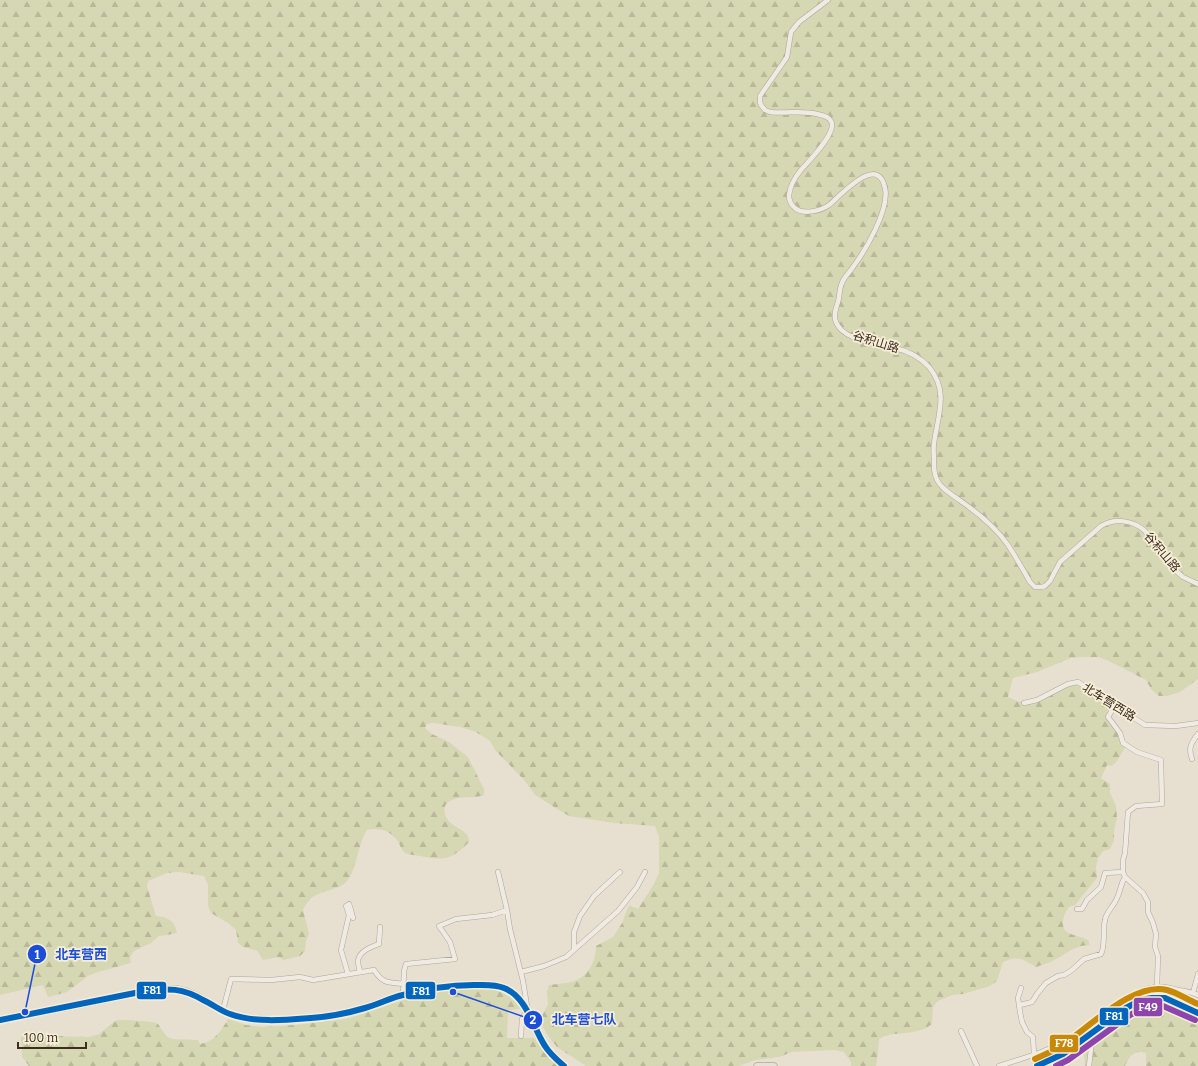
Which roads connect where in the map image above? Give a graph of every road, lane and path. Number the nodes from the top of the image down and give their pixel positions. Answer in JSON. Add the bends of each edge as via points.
{"nodes":[{"id":1,"x":828,"y":0,"type":"edge"},
{"id":2,"x":1198,"y":584,"type":"edge"},
{"id":3,"x":1024,"y":702,"type":"dead end"},
{"id":4,"x":1115,"y":706,"type":"junction"},
{"id":5,"x":1198,"y":723,"type":"edge"},
{"id":6,"x":1198,"y":734,"type":"edge"},
{"id":7,"x":1192,"y":759,"type":"dead end"},
{"id":8,"x":498,"y":872,"type":"dead end"},
{"id":9,"x":620,"y":872,"type":"dead end"},
{"id":10,"x":645,"y":872,"type":"dead end"},
{"id":11,"x":1124,"y":875,"type":"junction"},
{"id":12,"x":1077,"y":909,"type":"dead end"},
{"id":13,"x":507,"y":910,"type":"junction"},
{"id":14,"x":353,"y":918,"type":"dead end"},
{"id":15,"x":380,"y":927,"type":"dead end"},
{"id":16,"x":574,"y":949,"type":"junction"},
{"id":17,"x":360,"y":972,"type":"junction"},
{"id":18,"x":521,"y":972,"type":"junction"},
{"id":19,"x":348,"y":974,"type":"junction"},
{"id":20,"x":1198,"y":974,"type":"edge"},
{"id":21,"x":404,"y":984,"type":"junction"},
{"id":22,"x":1157,"y":987,"type":"junction"},
{"id":23,"x":1021,"y":988,"type":"dead end"},
{"id":24,"x":1196,"y":994,"type":"edge"},
{"id":25,"x":403,"y":995,"type":"junction"},
{"id":26,"x":1020,"y":1005,"type":"junction"},
{"id":27,"x":223,"y":1010,"type":"junction"},
{"id":28,"x":527,"y":1010,"type":"junction"},
{"id":29,"x":1198,"y":1013,"type":"edge"},
{"id":30,"x":0,"y":1020,"type":"edge"},
{"id":31,"x":962,"y":1031,"type":"dead end"},
{"id":32,"x":1093,"y":1032,"type":"junction"},
{"id":33,"x":521,"y":1036,"type":"dead end"},
{"id":34,"x":1034,"y":1055,"type":"junction"},
{"id":35,"x":564,"y":1066,"type":"edge"},
{"id":36,"x":757,"y":1066,"type":"edge"},
{"id":37,"x":774,"y":1066,"type":"edge"},
{"id":38,"x":977,"y":1066,"type":"edge"},
{"id":39,"x":1000,"y":1066,"type":"edge"},
{"id":40,"x":1037,"y":1066,"type":"edge"},
{"id":41,"x":1089,"y":1066,"type":"edge"}],
"edges":[{"from":1,"to":2,"type":"street","name":"谷积山路","via":[[793,29],[789,36],[787,56],[761,92],[760,99],[765,110],[770,112],[818,114],[832,123],[832,129],[822,146],[800,171],[789,193],[791,204],[796,209],[805,212],[828,206],[866,175],[875,174],[883,181],[886,199],[876,228],[841,284],[834,317],[837,324],[842,330],[862,340],[911,354],[931,371],[938,382],[942,401],[934,443],[936,478],[948,492],[972,509],[1003,539],[1035,587],[1045,586],[1060,562],[1101,526],[1116,521],[1128,522],[1145,531],[1176,571]]},
{"from":3,"to":4,"type":"street","name":"北车营西路","via":[[1037,700],[1068,684],[1078,682]]},
{"from":4,"to":5,"type":"street","name":"北车营西路","via":[[1145,725],[1176,726]]},
{"from":4,"to":11,"type":"street","via":[[1108,717],[1120,733],[1123,743],[1137,752],[1161,760],[1162,804],[1136,806],[1128,812]]},
{"from":6,"to":7,"type":"street","via":[[1192,741]]},
{"from":8,"to":13,"type":"street"},
{"from":9,"to":16,"type":"street","via":[[594,896],[580,916],[574,932]]},
{"from":10,"to":16,"type":"street","via":[[618,911]]},
{"from":11,"to":12,"type":"street","via":[[1105,873],[1101,887],[1086,900],[1082,909]]},
{"from":11,"to":22,"type":"street","via":[[1143,893],[1148,902],[1148,912],[1156,934]]},
{"from":11,"to":26,"type":"street","via":[[1118,898],[1105,917],[1104,948],[1101,954],[1084,960],[1064,975],[1046,983],[1032,1002]]},
{"from":13,"to":18,"type":"street"},
{"from":13,"to":21,"type":"street","via":[[492,915],[456,919],[439,926],[450,942],[455,959],[406,964]]},
{"from":14,"to":19,"type":"street","via":[[349,904],[346,906],[349,915],[341,950]]},
{"from":15,"to":17,"type":"street","via":[[379,944],[362,953],[358,960]]},
{"from":16,"to":18,"type":"street","via":[[566,957]]},
{"from":17,"to":19,"type":"street"},
{"from":17,"to":21,"type":"street","via":[[374,970],[385,982]]},
{"from":18,"to":28,"type":"street"},
{"from":19,"to":27,"type":"street","via":[[313,980],[300,977],[271,980],[231,979]]},
{"from":20,"to":24,"type":"street"},
{"from":21,"to":25,"type":"street"},
{"from":22,"to":24,"type":"street"},
{"from":22,"to":34,"type":"street","via":[[1146,989],[1126,999],[1083,1032]]},
{"from":23,"to":26,"type":"street","via":[[1018,998]]},
{"from":25,"to":27,"type":"main road","via":[[351,1012],[310,1018],[243,1018]]},
{"from":25,"to":28,"type":"main road","via":[[452,986],[498,986],[513,993]]},
{"from":26,"to":34,"type":"street","via":[[1022,1022],[1032,1037]]},
{"from":27,"to":30,"type":"main road","via":[[187,992],[170,989],[136,993]]},
{"from":28,"to":33,"type":"street","via":[[522,1019]]},
{"from":28,"to":35,"type":"main road","via":[[542,1043]]},
{"from":29,"to":32,"type":"main road","via":[[1164,998],[1147,998],[1126,1008]]},
{"from":31,"to":38,"type":"street"},
{"from":32,"to":40,"type":"main road","via":[[1063,1054]]},
{"from":32,"to":41,"type":"street"},
{"from":34,"to":39,"type":"street"},
{"from":36,"to":37,"type":"main road"}]}
